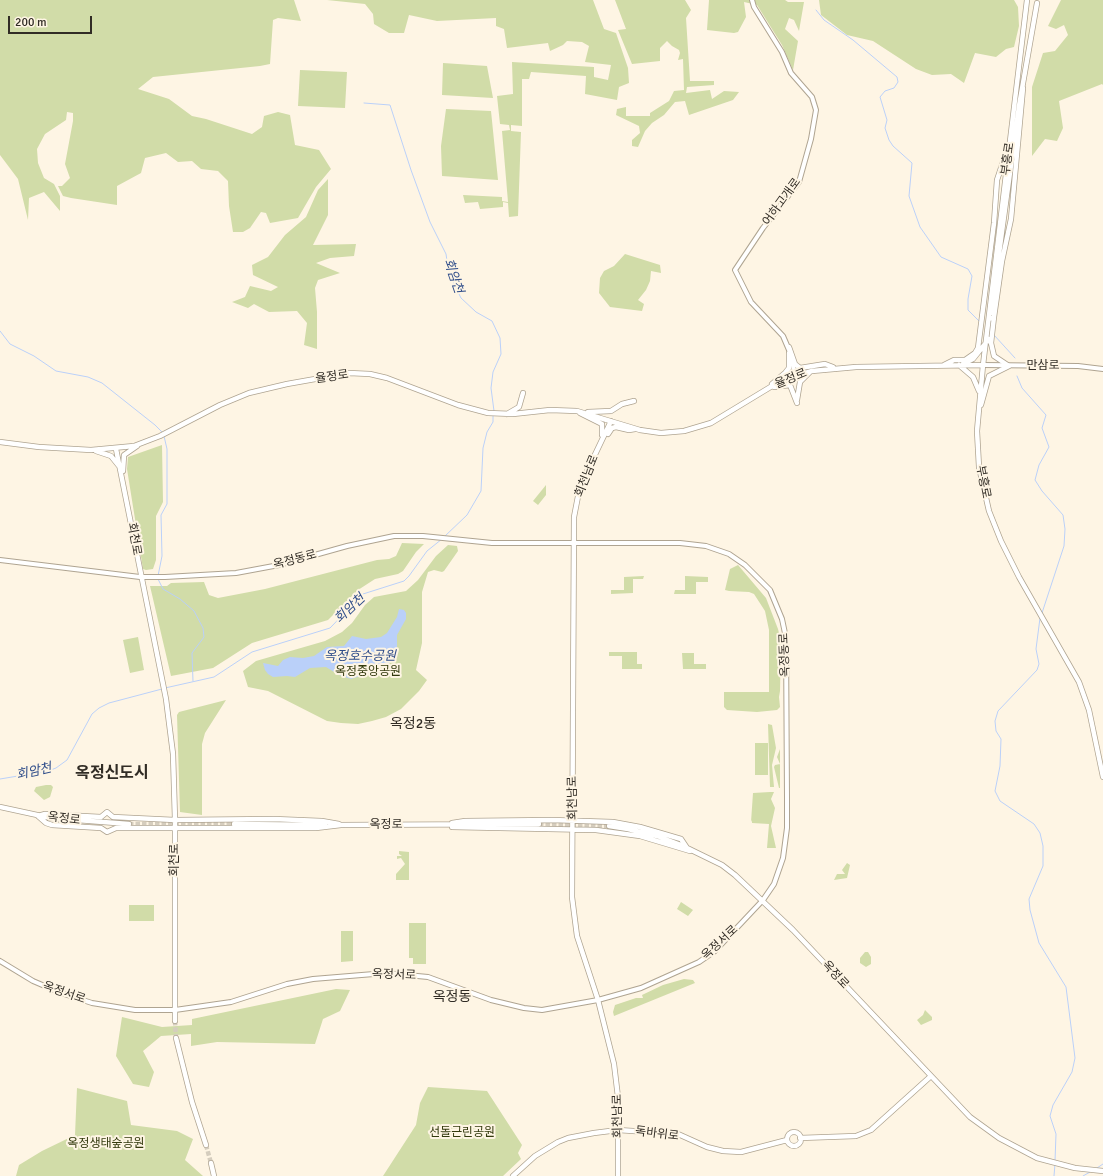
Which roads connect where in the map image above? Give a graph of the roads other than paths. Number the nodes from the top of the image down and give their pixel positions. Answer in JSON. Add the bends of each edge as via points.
{"nodes":[{"id":1,"x":752,"y":0,"type":"edge"},
{"id":2,"x":1027,"y":0,"type":"edge"},
{"id":3,"x":1037,"y":3,"type":"dead end"},
{"id":4,"x":1023,"y":82,"type":"junction"},
{"id":5,"x":1011,"y":140,"type":"junction"},
{"id":6,"x":1007,"y":179,"type":"junction"},
{"id":7,"x":984,"y":307,"type":"junction"},
{"id":8,"x":992,"y":318,"type":"junction"},
{"id":9,"x":989,"y":340,"type":"junction"},
{"id":10,"x":788,"y":347,"type":"junction"},
{"id":11,"x":983,"y":365,"type":"junction"},
{"id":12,"x":941,"y":366,"type":"junction"},
{"id":13,"x":959,"y":366,"type":"junction"},
{"id":14,"x":1009,"y":366,"type":"junction"},
{"id":15,"x":836,"y":368,"type":"junction"},
{"id":16,"x":1103,"y":369,"type":"edge"},
{"id":17,"x":812,"y":371,"type":"junction"},
{"id":18,"x":795,"y":375,"type":"junction"},
{"id":19,"x":768,"y":388,"type":"junction"},
{"id":20,"x":523,"y":393,"type":"dead end"},
{"id":21,"x":980,"y":394,"type":"junction"},
{"id":22,"x":634,"y":401,"type":"dead end"},
{"id":23,"x":577,"y":411,"type":"junction"},
{"id":24,"x":585,"y":412,"type":"junction"},
{"id":25,"x":506,"y":414,"type":"junction"},
{"id":26,"x":979,"y":414,"type":"junction"},
{"id":27,"x":611,"y":421,"type":"junction"},
{"id":28,"x":638,"y":429,"type":"junction"},
{"id":29,"x":0,"y":442,"type":"edge"},
{"id":30,"x":600,"y":443,"type":"junction"},
{"id":31,"x":138,"y":445,"type":"junction"},
{"id":32,"x":116,"y":449,"type":"junction"},
{"id":33,"x":90,"y":450,"type":"junction"},
{"id":34,"x":121,"y":471,"type":"junction"},
{"id":35,"x":123,"y":477,"type":"junction"},
{"id":36,"x":574,"y":543,"type":"junction"},
{"id":37,"x":0,"y":560,"type":"edge"},
{"id":38,"x":140,"y":577,"type":"junction"},
{"id":39,"x":1103,"y":777,"type":"edge"},
{"id":40,"x":0,"y":807,"type":"edge"},
{"id":41,"x":38,"y":816,"type":"junction"},
{"id":42,"x":138,"y":818,"type":"junction"},
{"id":43,"x":176,"y":820,"type":"junction"},
{"id":44,"x":221,"y":820,"type":"junction"},
{"id":45,"x":543,"y":820,"type":"junction"},
{"id":46,"x":574,"y":820,"type":"junction"},
{"id":47,"x":602,"y":822,"type":"junction"},
{"id":48,"x":129,"y":824,"type":"tunnel mouth"},
{"id":49,"x":234,"y":824,"type":"tunnel mouth"},
{"id":50,"x":539,"y":824,"type":"tunnel mouth"},
{"id":51,"x":341,"y":825,"type":"junction"},
{"id":52,"x":444,"y":825,"type":"junction"},
{"id":53,"x":609,"y":826,"type":"tunnel mouth"},
{"id":54,"x":138,"y":828,"type":"junction"},
{"id":55,"x":175,"y":828,"type":"junction"},
{"id":56,"x":222,"y":828,"type":"junction"},
{"id":57,"x":545,"y":829,"type":"junction"},
{"id":58,"x":574,"y":829,"type":"junction"},
{"id":59,"x":602,"y":830,"type":"junction"},
{"id":60,"x":687,"y":848,"type":"junction"},
{"id":61,"x":696,"y":852,"type":"junction"},
{"id":62,"x":763,"y":900,"type":"junction"},
{"id":63,"x":0,"y":961,"type":"edge"},
{"id":64,"x":598,"y":1000,"type":"junction"},
{"id":65,"x":175,"y":1010,"type":"junction"},
{"id":66,"x":174,"y":1021,"type":"tunnel mouth"},
{"id":67,"x":176,"y":1038,"type":"tunnel mouth"},
{"id":68,"x":931,"y":1076,"type":"junction"},
{"id":69,"x":618,"y":1130,"type":"junction"},
{"id":70,"x":800,"y":1138,"type":"junction"},
{"id":71,"x":787,"y":1140,"type":"junction"},
{"id":72,"x":206,"y":1145,"type":"tunnel mouth"},
{"id":73,"x":211,"y":1163,"type":"tunnel mouth"},
{"id":74,"x":1103,"y":1171,"type":"edge"},
{"id":75,"x":214,"y":1176,"type":"edge"},
{"id":76,"x":513,"y":1176,"type":"edge"},
{"id":77,"x":618,"y":1176,"type":"edge"}],
"edges":[{"from":1,"to":10,"type":"street","name":"어하고개로","via":[[791,73],[812,97],[816,110],[799,182],[763,228],[735,270],[754,306],[783,336]]},
{"from":2,"to":5,"type":"main road","name":"부흥로"},
{"from":3,"to":4,"type":"main road","name":"부흥로"},
{"from":4,"to":6,"type":"main road","name":"부흥로"},
{"from":4,"to":8,"type":"main road","via":[[1024,94],[1011,219]]},
{"from":5,"to":6,"type":"main road","name":"부흥로"},
{"from":5,"to":7,"type":"main road","via":[[997,180]]},
{"from":6,"to":8,"type":"main road","name":"부흥로"},
{"from":7,"to":8,"type":"main road"},
{"from":7,"to":12,"type":"main road","via":[[975,353],[965,360],[954,360]]},
{"from":8,"to":9,"type":"main road","name":"부흥로"},
{"from":8,"to":9,"type":"main road","via":[[994,324]]},
{"from":9,"to":11,"type":"main road","name":"부흥로"},
{"from":9,"to":13,"type":"main road","via":[[973,359]]},
{"from":9,"to":14,"type":"main road","via":[[994,356]]},
{"from":10,"to":15,"type":"main road","via":[[795,364],[800,368],[825,364]]},
{"from":10,"to":18,"type":"street","name":"어하고개로"},
{"from":10,"to":19,"type":"main road","via":[[789,368]]},
{"from":11,"to":13,"type":"main road","name":"율정로"},
{"from":11,"to":14,"type":"street","name":"만삼로"},
{"from":11,"to":21,"type":"main road","name":"부흥로"},
{"from":12,"to":13,"type":"main road","name":"율정로"},
{"from":12,"to":15,"type":"main road","name":"율정로"},
{"from":13,"to":21,"type":"main road","via":[[974,378]]},
{"from":14,"to":16,"type":"street","name":"만삼로","via":[[1078,366]]},
{"from":14,"to":26,"type":"main road","via":[[994,372],[988,378]]},
{"from":15,"to":17,"type":"main road","name":"율정로"},
{"from":17,"to":18,"type":"main road","name":"율정로"},
{"from":17,"to":19,"type":"main road","via":[[800,382],[796,403],[790,385]]},
{"from":18,"to":19,"type":"main road","name":"율정로"},
{"from":19,"to":28,"type":"main road","name":"율정로","via":[[711,423],[684,431],[661,433]]},
{"from":20,"to":25,"type":"main road","via":[[519,407]]},
{"from":21,"to":26,"type":"main road","name":"부흥로"},
{"from":22,"to":24,"type":"main road","via":[[622,404],[611,411]]},
{"from":23,"to":24,"type":"main road","name":"율정로"},
{"from":23,"to":25,"type":"main road","name":"율정로","via":[[550,410]]},
{"from":23,"to":30,"type":"main road","via":[[602,424]]},
{"from":24,"to":27,"type":"main road","name":"율정로"},
{"from":25,"to":31,"type":"main road","name":"율정로","via":[[488,413],[458,404],[387,378],[349,373],[249,393]]},
{"from":26,"to":39,"type":"main road","name":"부흥로","via":[[977,449],[989,511],[1008,556],[1079,682],[1089,710]]},
{"from":27,"to":28,"type":"main road","name":"율정로"},
{"from":27,"to":30,"type":"main road","name":"회천남로"},
{"from":28,"to":30,"type":"main road","via":[[612,428]]},
{"from":29,"to":33,"type":"main road"},
{"from":30,"to":36,"type":"main road","name":"회천남로","via":[[578,494],[574,517]]},
{"from":31,"to":32,"type":"main road"},
{"from":31,"to":35,"type":"main road","via":[[124,455]]},
{"from":32,"to":33,"type":"main road"},
{"from":32,"to":34,"type":"main road","name":"회천로"},
{"from":33,"to":34,"type":"main road","via":[[111,456]]},
{"from":34,"to":35,"type":"main road","name":"회천로"},
{"from":35,"to":38,"type":"main road","name":"회천로"},
{"from":36,"to":38,"type":"street","name":"옥정동로","via":[[492,542],[423,536],[380,538],[279,565],[236,573],[166,578]]},
{"from":36,"to":46,"type":"main road","name":"회천남로"},
{"from":36,"to":62,"type":"street","name":"옥정동로","via":[[680,543],[706,546],[739,560],[764,583],[774,597],[786,638],[787,828],[780,870]]},
{"from":37,"to":38,"type":"street"},
{"from":38,"to":43,"type":"main road","name":"회천로","via":[[166,699],[173,754]]},
{"from":40,"to":41,"type":"main road","name":"옥정로"},
{"from":41,"to":42,"type":"main road","via":[[45,814],[101,817],[107,812],[114,817]]},
{"from":41,"to":48,"type":"main road","name":"옥정로"},
{"from":41,"to":54,"type":"main road","via":[[46,823],[101,828],[107,832],[116,828]]},
{"from":42,"to":43,"type":"main road"},
{"from":42,"to":54,"type":"main road","via":[[143,824]]},
{"from":43,"to":44,"type":"main road"},
{"from":43,"to":55,"type":"main road","name":"회천로"},
{"from":44,"to":51,"type":"main road","via":[[281,819],[322,821]]},
{"from":44,"to":56,"type":"main road","via":[[218,824]]},
{"from":45,"to":46,"type":"main road"},
{"from":45,"to":52,"type":"main road","via":[[465,821]]},
{"from":45,"to":57,"type":"main road","via":[[548,824]]},
{"from":46,"to":47,"type":"main road"},
{"from":46,"to":58,"type":"main road","name":"회천남로"},
{"from":47,"to":59,"type":"main road","via":[[598,824]]},
{"from":47,"to":60,"type":"main road","via":[[640,827],[681,839]]},
{"from":49,"to":51,"type":"main road","name":"옥정로"},
{"from":50,"to":52,"type":"main road","name":"옥정로"},
{"from":51,"to":52,"type":"main road","name":"옥정로"},
{"from":51,"to":56,"type":"main road","via":[[316,828]]},
{"from":52,"to":57,"type":"main road","via":[[459,828]]},
{"from":53,"to":60,"type":"main road","name":"옥정로","via":[[657,836]]},
{"from":54,"to":55,"type":"main road"},
{"from":55,"to":56,"type":"main road"},
{"from":55,"to":65,"type":"main road","name":"회천로"},
{"from":57,"to":58,"type":"main road"},
{"from":58,"to":59,"type":"main road"},
{"from":58,"to":64,"type":"main road","name":"회천남로","via":[[574,922]]},
{"from":59,"to":61,"type":"main road","via":[[640,836]]},
{"from":60,"to":61,"type":"main road","name":"옥정로"},
{"from":61,"to":62,"type":"main road","name":"옥정로","via":[[722,865]]},
{"from":62,"to":64,"type":"street","name":"옥정서로","via":[[715,951],[699,962],[641,988]]},
{"from":62,"to":68,"type":"main road","name":"옥정로"},
{"from":63,"to":65,"type":"street","name":"옥정서로","via":[[44,987],[92,1003],[135,1010]]},
{"from":64,"to":65,"type":"street","name":"옥정서로","via":[[542,1010],[524,1008],[492,1000],[428,977],[386,973],[313,979],[287,984],[232,1002]]},
{"from":64,"to":69,"type":"main road","name":"회천남로","via":[[614,1064]]},
{"from":65,"to":66,"type":"main road","name":"회천로"},
{"from":67,"to":72,"type":"main road"},
{"from":68,"to":70,"type":"main road","via":[[871,1130],[856,1136]]},
{"from":68,"to":74,"type":"main road","name":"옥정로","via":[[970,1117],[999,1138],[1041,1159]]},
{"from":69,"to":71,"type":"main road","name":"독바위로","via":[[678,1134],[723,1151],[741,1152]]},
{"from":69,"to":76,"type":"main road","name":"독바위로","via":[[568,1138],[536,1156]]},
{"from":69,"to":77,"type":"main road","name":"회천남로"},
{"from":70,"to":71,"type":"main road","via":[[794,1146]]},
{"from":70,"to":71,"type":"main road","via":[[792,1132],[788,1134]]},
{"from":73,"to":75,"type":"main road"}]}
